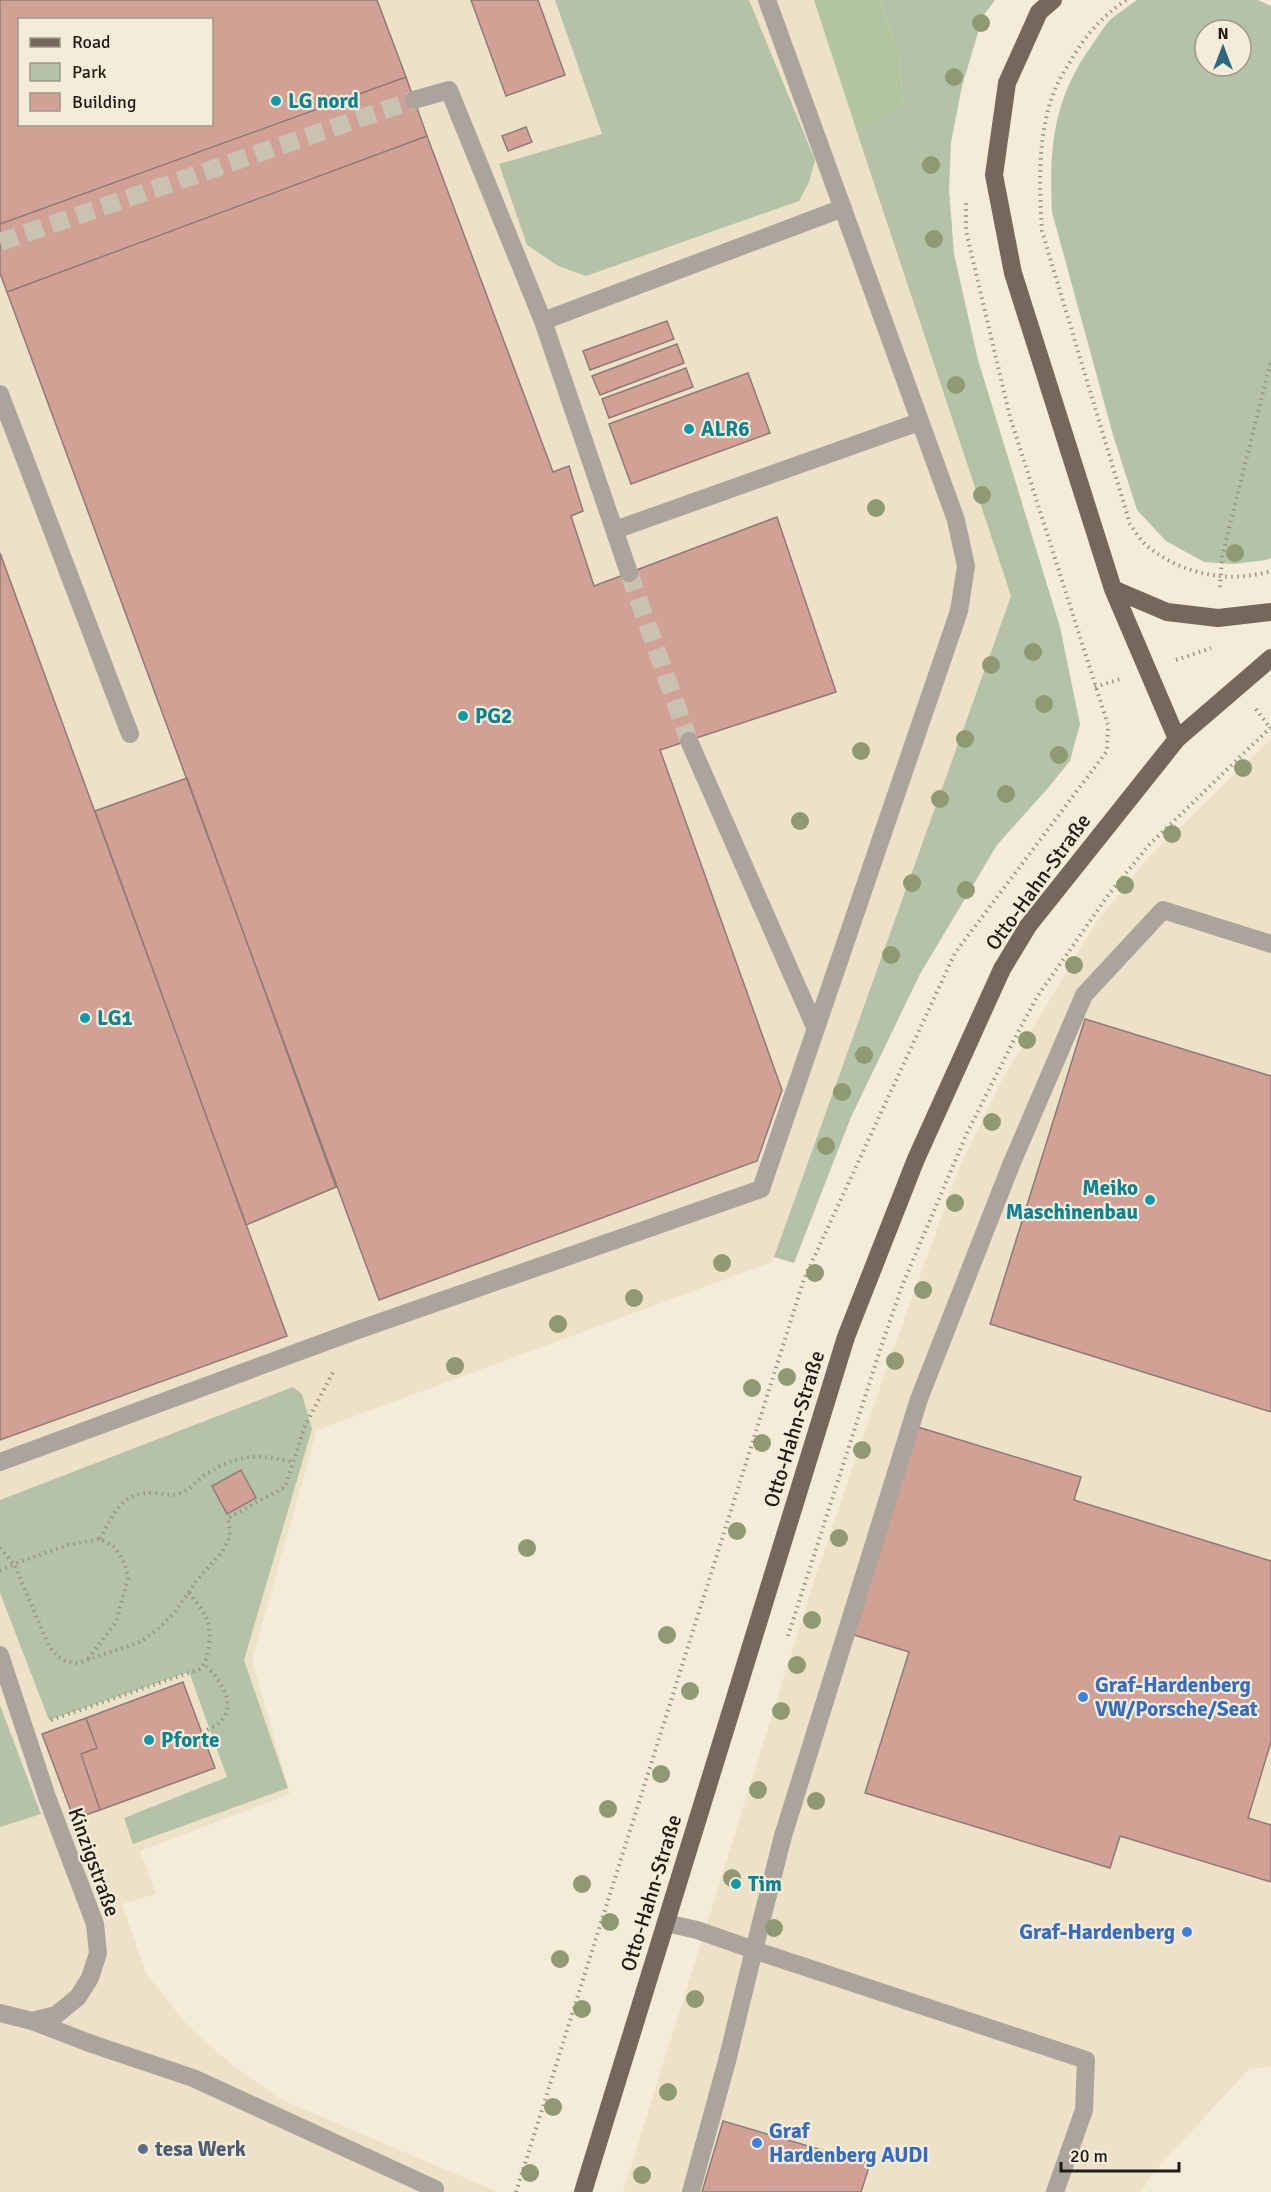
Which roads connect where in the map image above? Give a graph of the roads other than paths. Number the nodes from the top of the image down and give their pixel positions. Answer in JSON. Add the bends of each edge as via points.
{"nodes":[{"id":1,"x":767,"y":0,"type":"edge"},
{"id":2,"x":1053,"y":0,"type":"edge"},
{"id":3,"x":414,"y":100,"type":"tunnel mouth"},
{"id":4,"x":843,"y":208,"type":"junction"},
{"id":5,"x":543,"y":321,"type":"junction"},
{"id":6,"x":0,"y":394,"type":"edge"},
{"id":7,"x":919,"y":422,"type":"junction"},
{"id":8,"x":615,"y":530,"type":"junction"},
{"id":9,"x":629,"y":573,"type":"tunnel mouth"},
{"id":10,"x":1113,"y":589,"type":"junction"},
{"id":11,"x":1271,"y":612,"type":"edge"},
{"id":12,"x":1271,"y":658,"type":"edge"},
{"id":13,"x":130,"y":734,"type":"dead end"},
{"id":14,"x":1177,"y":739,"type":"junction"},
{"id":15,"x":689,"y":741,"type":"tunnel mouth"},
{"id":16,"x":1271,"y":944,"type":"edge"},
{"id":17,"x":815,"y":1026,"type":"junction"},
{"id":18,"x":0,"y":1462,"type":"edge"},
{"id":19,"x":0,"y":1655,"type":"edge"},
{"id":20,"x":666,"y":1923,"type":"junction"},
{"id":21,"x":754,"y":1950,"type":"junction"},
{"id":22,"x":0,"y":2013,"type":"edge"},
{"id":23,"x":32,"y":2021,"type":"junction"},
{"id":24,"x":435,"y":2189,"type":"dead end"},
{"id":25,"x":583,"y":2192,"type":"edge"},
{"id":26,"x":690,"y":2192,"type":"edge"},
{"id":27,"x":1055,"y":2192,"type":"edge"}],
"edges":[{"from":1,"to":4,"type":"street"},
{"from":2,"to":10,"type":"main road","via":[[1039,12],[1007,83],[994,175],[1013,273]]},
{"from":3,"to":5,"type":"street","via":[[449,90]]},
{"from":4,"to":5,"type":"street"},
{"from":4,"to":7,"type":"street"},
{"from":5,"to":8,"type":"street"},
{"from":6,"to":13,"type":"street"},
{"from":7,"to":8,"type":"street"},
{"from":7,"to":17,"type":"street","via":[[956,520],[966,566],[959,611]]},
{"from":8,"to":9,"type":"street"},
{"from":10,"to":11,"type":"main road","via":[[1167,612],[1218,618]]},
{"from":10,"to":14,"type":"main road"},
{"from":12,"to":14,"type":"main road","name":"Otto-Hahn-Straße"},
{"from":14,"to":20,"type":"main road","name":"Otto-Hahn-Straße","via":[[1028,926],[1002,969],[916,1159],[846,1337]]},
{"from":15,"to":17,"type":"street"},
{"from":16,"to":21,"type":"street","via":[[1163,910],[1084,995],[1011,1165],[919,1399],[783,1836]]},
{"from":17,"to":18,"type":"street","via":[[761,1189],[355,1331]]},
{"from":19,"to":23,"type":"street","name":"Kinzigstraße","via":[[95,1924],[98,1953],[78,1998],[57,2015]]},
{"from":20,"to":21,"type":"street"},
{"from":20,"to":25,"type":"main road","name":"Otto-Hahn-Straße"},
{"from":21,"to":26,"type":"street"},
{"from":21,"to":27,"type":"street","via":[[1086,2060],[1084,2110]]},
{"from":22,"to":23,"type":"street"},
{"from":23,"to":24,"type":"street","via":[[193,2078]]}]}
